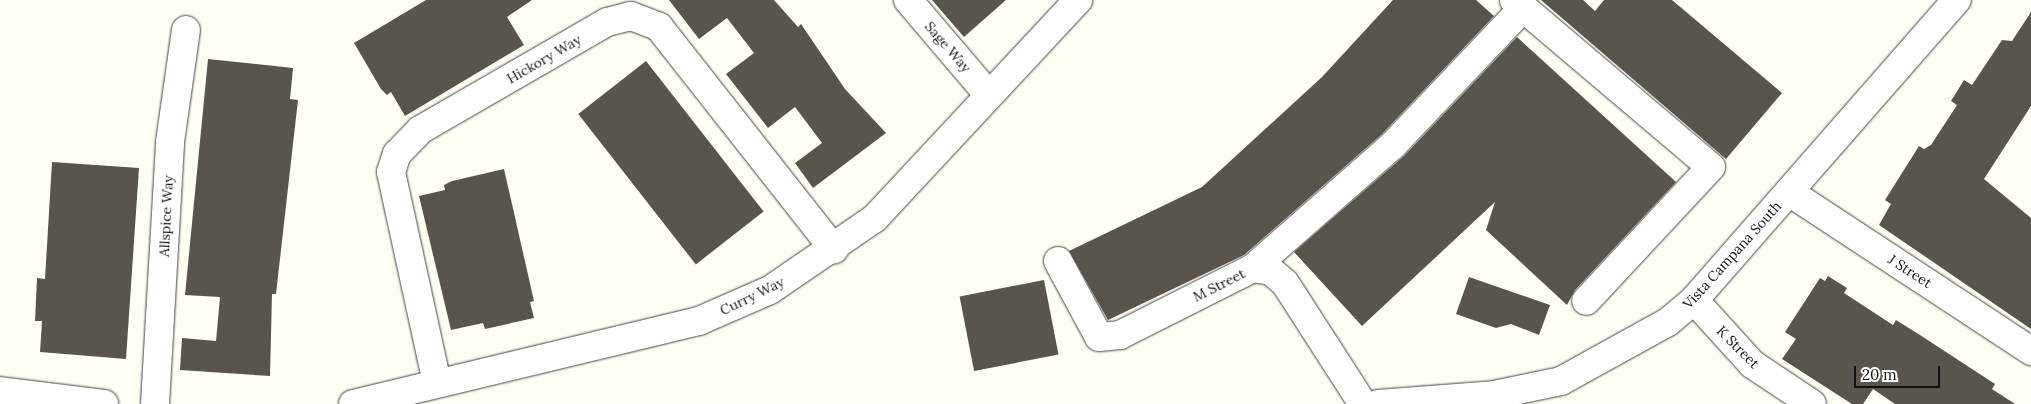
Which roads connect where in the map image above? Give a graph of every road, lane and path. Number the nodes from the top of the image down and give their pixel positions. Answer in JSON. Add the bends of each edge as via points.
{"nodes":[{"id":1,"x":908,"y":0,"type":"edge"},
{"id":2,"x":1078,"y":0,"type":"edge"},
{"id":3,"x":1957,"y":0,"type":"edge"},
{"id":4,"x":1519,"y":4,"type":"edge"},
{"id":5,"x":186,"y":30,"type":"dead end"},
{"id":6,"x":988,"y":94,"type":"junction"},
{"id":7,"x":1789,"y":192,"type":"junction"},
{"id":8,"x":834,"y":249,"type":"junction"},
{"id":9,"x":1058,"y":261,"type":"dead end"},
{"id":10,"x":1253,"y":268,"type":"junction"},
{"id":11,"x":1694,"y":300,"type":"junction"},
{"id":12,"x":1586,"y":301,"type":"dead end"},
{"id":13,"x":2031,"y":351,"type":"edge"},
{"id":14,"x":437,"y":383,"type":"junction"},
{"id":15,"x":0,"y":391,"type":"edge"},
{"id":16,"x":104,"y":404,"type":"edge"},
{"id":17,"x":155,"y":404,"type":"edge"},
{"id":18,"x":353,"y":404,"type":"edge"},
{"id":19,"x":1363,"y":404,"type":"edge"},
{"id":20,"x":1378,"y":404,"type":"edge"},
{"id":21,"x":1812,"y":404,"type":"edge"}],
"edges":[{"from":1,"to":6,"type":"street","name":"Sage Way"},
{"from":2,"to":6,"type":"street","name":"Curry Way"},
{"from":3,"to":7,"type":"street","name":"Vista Campana South"},
{"from":4,"to":10,"type":"street","via":[[1393,145]]},
{"from":4,"to":12,"type":"street","via":[[1711,166]]},
{"from":5,"to":17,"type":"street","name":"Allspice Way","via":[[170,142]]},
{"from":6,"to":8,"type":"street","name":"Curry Way","via":[[875,218]]},
{"from":7,"to":11,"type":"street","name":"Vista Campana South"},
{"from":7,"to":13,"type":"street","name":"J Street"},
{"from":8,"to":14,"type":"street","name":"Curry Way","via":[[770,290],[700,320]]},
{"from":8,"to":14,"type":"street","name":"Hickory Way","via":[[659,27],[631,16],[607,22],[420,130],[398,154],[391,172]]},
{"from":9,"to":10,"type":"street","name":"M Street","via":[[1099,337],[1120,335]]},
{"from":10,"to":19,"type":"street","name":"M Street","via":[[1271,271],[1285,282]]},
{"from":11,"to":20,"type":"street","name":"Vista Campana South","via":[[1668,322],[1561,381],[1494,395]]},
{"from":11,"to":21,"type":"street","name":"K Street","via":[[1752,364]]},
{"from":14,"to":18,"type":"street","name":"Curry Way"},
{"from":15,"to":16,"type":"street"}]}
